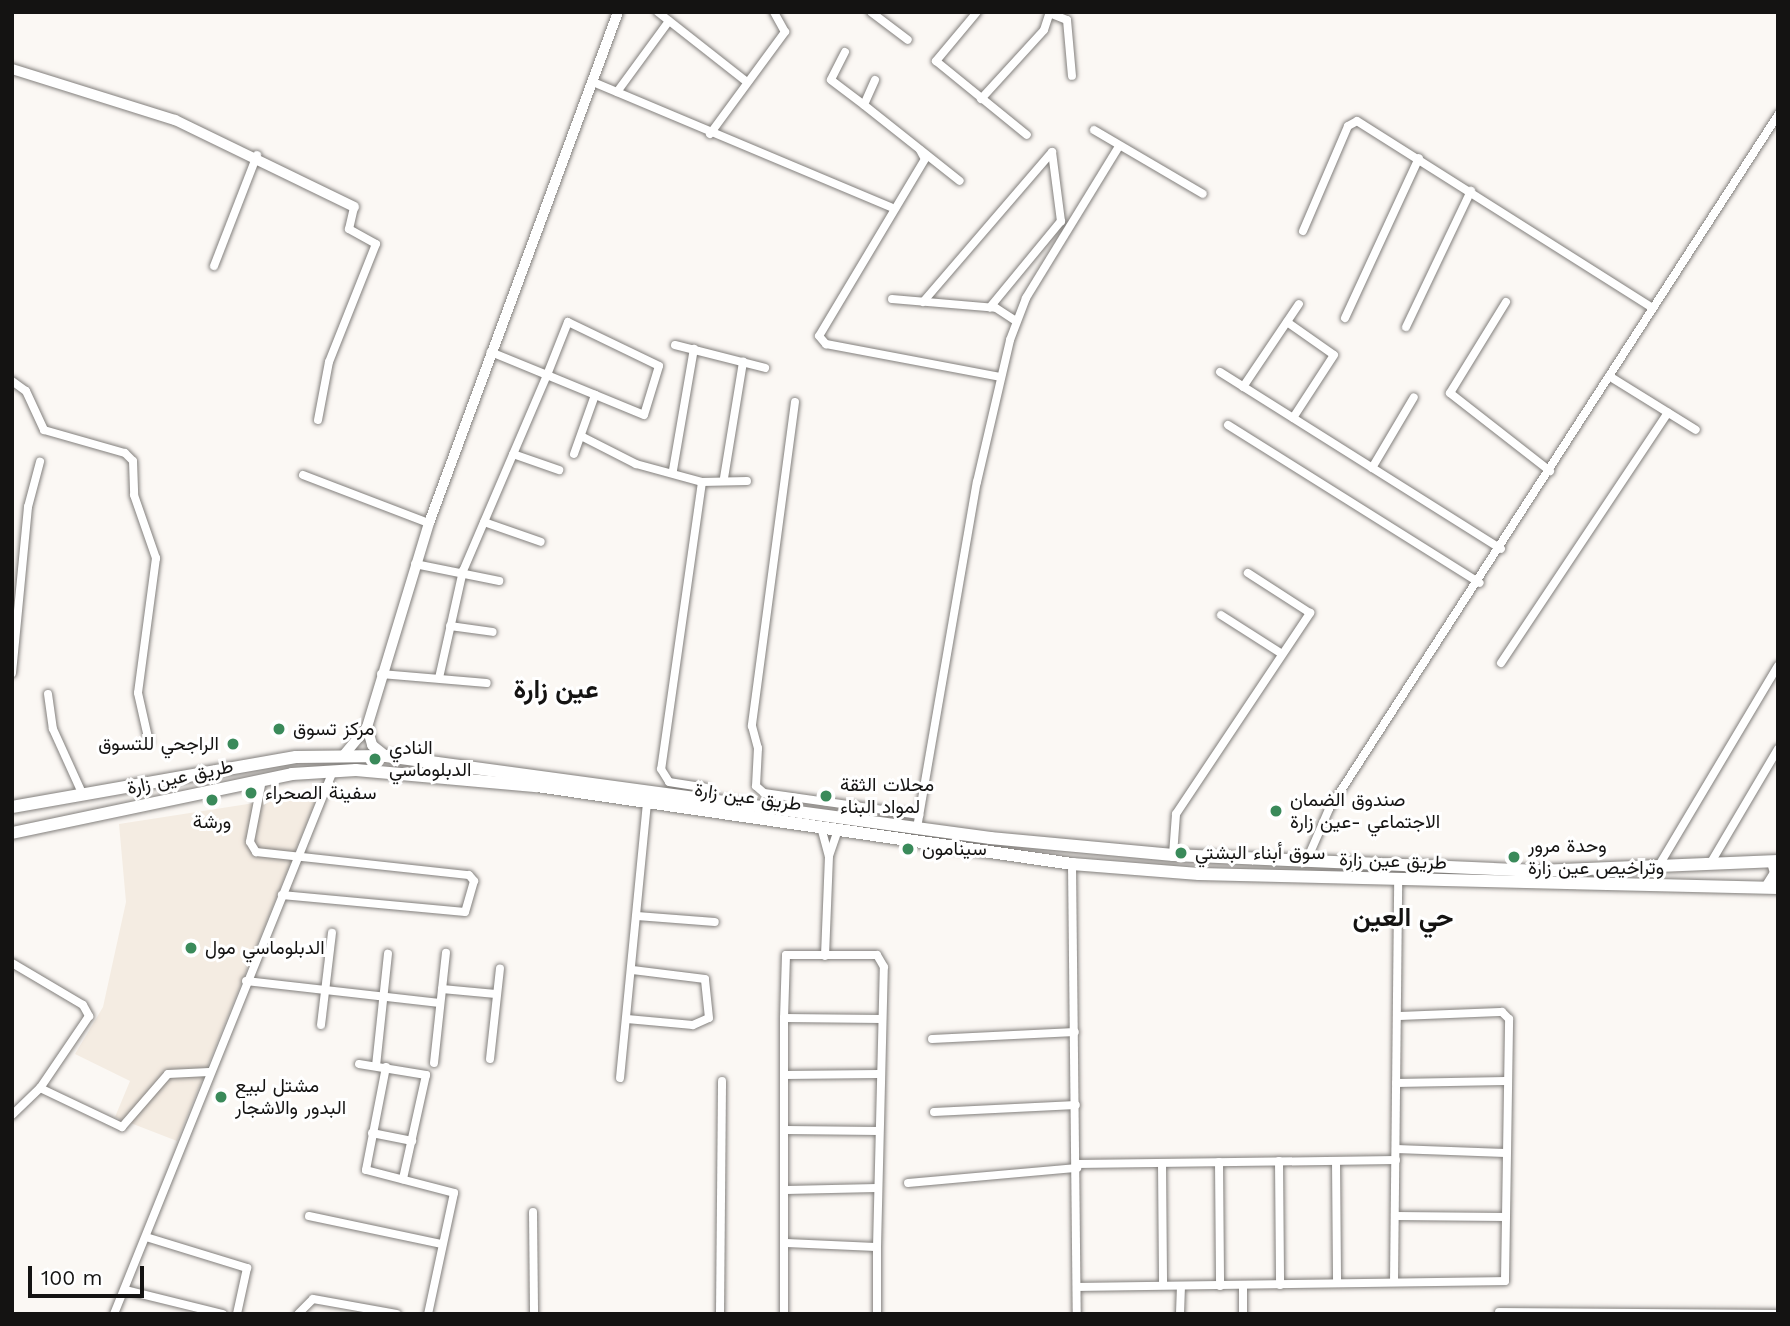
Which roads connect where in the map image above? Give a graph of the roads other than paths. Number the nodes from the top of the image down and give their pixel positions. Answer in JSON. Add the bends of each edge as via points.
{"nodes":[{"id":1,"x":618,"y":12,"type":"edge"},
{"id":2,"x":658,"y":12,"type":"edge"},
{"id":3,"x":774,"y":12,"type":"edge"},
{"id":4,"x":871,"y":12,"type":"edge"},
{"id":5,"x":977,"y":12,"type":"edge"},
{"id":6,"x":1051,"y":13,"type":"edge"},
{"id":7,"x":883,"y":16,"type":"edge"},
{"id":8,"x":669,"y":21,"type":"junction"},
{"id":9,"x":908,"y":40,"type":"dead end"},
{"id":10,"x":845,"y":52,"type":"dead end"},
{"id":11,"x":12,"y":69,"type":"edge"},
{"id":12,"x":1072,"y":76,"type":"dead end"},
{"id":13,"x":875,"y":80,"type":"dead end"},
{"id":14,"x":593,"y":82,"type":"junction"},
{"id":15,"x":747,"y":82,"type":"junction"},
{"id":16,"x":617,"y":92,"type":"junction"},
{"id":17,"x":981,"y":99,"type":"junction"},
{"id":18,"x":864,"y":105,"type":"junction"},
{"id":19,"x":1778,"y":114,"type":"edge"},
{"id":20,"x":1094,"y":130,"type":"dead end"},
{"id":21,"x":710,"y":134,"type":"junction"},
{"id":22,"x":1027,"y":135,"type":"dead end"},
{"id":23,"x":1119,"y":146,"type":"junction"},
{"id":24,"x":920,"y":150,"type":"junction"},
{"id":25,"x":257,"y":155,"type":"junction"},
{"id":26,"x":1419,"y":158,"type":"junction"},
{"id":27,"x":960,"y":181,"type":"dead end"},
{"id":28,"x":1471,"y":191,"type":"junction"},
{"id":29,"x":1203,"y":194,"type":"dead end"},
{"id":30,"x":354,"y":207,"type":"joint"},
{"id":31,"x":891,"y":207,"type":"junction"},
{"id":32,"x":1303,"y":232,"type":"dead end"},
{"id":33,"x":214,"y":266,"type":"dead end"},
{"id":34,"x":892,"y":299,"type":"dead end"},
{"id":35,"x":923,"y":302,"type":"junction"},
{"id":36,"x":1506,"y":302,"type":"dead end"},
{"id":37,"x":1298,"y":304,"type":"dead end"},
{"id":38,"x":990,"y":307,"type":"junction"},
{"id":39,"x":1653,"y":308,"type":"junction"},
{"id":40,"x":1345,"y":318,"type":"dead end"},
{"id":41,"x":1016,"y":321,"type":"junction"},
{"id":42,"x":1287,"y":322,"type":"junction"},
{"id":43,"x":1406,"y":327,"type":"dead end"},
{"id":44,"x":675,"y":345,"type":"dead end"},
{"id":45,"x":694,"y":349,"type":"junction"},
{"id":46,"x":491,"y":352,"type":"junction"},
{"id":47,"x":743,"y":362,"type":"junction"},
{"id":48,"x":765,"y":368,"type":"dead end"},
{"id":49,"x":1220,"y":372,"type":"dead end"},
{"id":50,"x":547,"y":375,"type":"junction"},
{"id":51,"x":1609,"y":376,"type":"junction"},
{"id":52,"x":1000,"y":377,"type":"junction"},
{"id":53,"x":12,"y":381,"type":"edge"},
{"id":54,"x":1243,"y":387,"type":"junction"},
{"id":55,"x":595,"y":395,"type":"junction"},
{"id":56,"x":1414,"y":397,"type":"dead end"},
{"id":57,"x":795,"y":401,"type":"dead end"},
{"id":58,"x":1668,"y":413,"type":"junction"},
{"id":59,"x":1293,"y":418,"type":"junction"},
{"id":60,"x":318,"y":420,"type":"dead end"},
{"id":61,"x":1228,"y":425,"type":"dead end"},
{"id":62,"x":1696,"y":430,"type":"dead end"},
{"id":63,"x":581,"y":436,"type":"junction"},
{"id":64,"x":513,"y":454,"type":"junction"},
{"id":65,"x":574,"y":454,"type":"dead end"},
{"id":66,"x":40,"y":462,"type":"dead end"},
{"id":67,"x":1372,"y":468,"type":"junction"},
{"id":68,"x":559,"y":470,"type":"dead end"},
{"id":69,"x":673,"y":470,"type":"junction"},
{"id":70,"x":1550,"y":471,"type":"junction"},
{"id":71,"x":303,"y":475,"type":"dead end"},
{"id":72,"x":724,"y":478,"type":"junction"},
{"id":73,"x":747,"y":481,"type":"dead end"},
{"id":74,"x":702,"y":482,"type":"junction"},
{"id":75,"x":484,"y":522,"type":"junction"},
{"id":76,"x":429,"y":523,"type":"junction"},
{"id":77,"x":541,"y":542,"type":"dead end"},
{"id":78,"x":1501,"y":550,"type":"junction"},
{"id":79,"x":415,"y":565,"type":"junction"},
{"id":80,"x":463,"y":571,"type":"junction"},
{"id":81,"x":1248,"y":573,"type":"dead end"},
{"id":82,"x":499,"y":581,"type":"dead end"},
{"id":83,"x":1480,"y":583,"type":"junction"},
{"id":84,"x":1221,"y":615,"type":"dead end"},
{"id":85,"x":450,"y":626,"type":"junction"},
{"id":86,"x":493,"y":632,"type":"dead end"},
{"id":87,"x":1282,"y":654,"type":"junction"},
{"id":88,"x":1501,"y":663,"type":"dead end"},
{"id":89,"x":1778,"y":666,"type":"edge"},
{"id":90,"x":12,"y":673,"type":"edge"},
{"id":91,"x":381,"y":674,"type":"junction"},
{"id":92,"x":439,"y":678,"type":"junction"},
{"id":93,"x":487,"y":683,"type":"dead end"},
{"id":94,"x":48,"y":694,"type":"dead end"},
{"id":95,"x":367,"y":727,"type":"junction"},
{"id":96,"x":149,"y":743,"type":"dead end"},
{"id":97,"x":1778,"y":749,"type":"edge"},
{"id":98,"x":343,"y":756,"type":"junction"},
{"id":99,"x":386,"y":756,"type":"junction"},
{"id":100,"x":333,"y":771,"type":"junction"},
{"id":101,"x":262,"y":780,"type":"junction"},
{"id":102,"x":706,"y":788,"type":"dead end"},
{"id":103,"x":82,"y":793,"type":"junction"},
{"id":104,"x":64,"y":797,"type":"junction"},
{"id":105,"x":647,"y":802,"type":"junction"},
{"id":106,"x":12,"y":807,"type":"edge"},
{"id":107,"x":69,"y":820,"type":"junction"},
{"id":108,"x":918,"y":822,"type":"junction"},
{"id":109,"x":821,"y":827,"type":"junction"},
{"id":110,"x":838,"y":830,"type":"junction"},
{"id":111,"x":12,"y":833,"type":"edge"},
{"id":112,"x":1173,"y":855,"type":"junction"},
{"id":113,"x":829,"y":856,"type":"junction"},
{"id":114,"x":297,"y":860,"type":"junction"},
{"id":115,"x":1306,"y":862,"type":"junction"},
{"id":116,"x":1775,"y":862,"type":"edge"},
{"id":117,"x":1072,"y":864,"type":"junction"},
{"id":118,"x":1708,"y":868,"type":"junction"},
{"id":119,"x":1658,"y":870,"type":"junction"},
{"id":120,"x":1398,"y":880,"type":"junction"},
{"id":121,"x":1773,"y":887,"type":"edge"},
{"id":122,"x":282,"y":895,"type":"junction"},
{"id":123,"x":637,"y":916,"type":"junction"},
{"id":124,"x":715,"y":922,"type":"dead end"},
{"id":125,"x":332,"y":933,"type":"dead end"},
{"id":126,"x":446,"y":953,"type":"dead end"},
{"id":127,"x":388,"y":954,"type":"dead end"},
{"id":128,"x":825,"y":956,"type":"junction"},
{"id":129,"x":12,"y":963,"type":"edge"},
{"id":130,"x":500,"y":969,"type":"dead end"},
{"id":131,"x":633,"y":970,"type":"junction"},
{"id":132,"x":246,"y":981,"type":"junction"},
{"id":133,"x":326,"y":988,"type":"junction"},
{"id":134,"x":442,"y":989,"type":"junction"},
{"id":135,"x":496,"y":994,"type":"junction"},
{"id":136,"x":384,"y":996,"type":"junction"},
{"id":137,"x":440,"y":1003,"type":"junction"},
{"id":138,"x":1397,"y":1016,"type":"junction"},
{"id":139,"x":784,"y":1018,"type":"junction"},
{"id":140,"x":627,"y":1019,"type":"junction"},
{"id":141,"x":882,"y":1019,"type":"junction"},
{"id":142,"x":321,"y":1025,"type":"dead end"},
{"id":143,"x":1074,"y":1032,"type":"junction"},
{"id":144,"x":932,"y":1039,"type":"dead end"},
{"id":145,"x":490,"y":1059,"type":"dead end"},
{"id":146,"x":434,"y":1063,"type":"dead end"},
{"id":147,"x":359,"y":1065,"type":"dead end"},
{"id":148,"x":376,"y":1066,"type":"junction"},
{"id":149,"x":386,"y":1067,"type":"junction"},
{"id":150,"x":209,"y":1072,"type":"junction"},
{"id":151,"x":879,"y":1074,"type":"junction"},
{"id":152,"x":784,"y":1075,"type":"junction"},
{"id":153,"x":620,"y":1079,"type":"dead end"},
{"id":154,"x":722,"y":1081,"type":"dead end"},
{"id":155,"x":1505,"y":1081,"type":"junction"},
{"id":156,"x":1396,"y":1083,"type":"junction"},
{"id":157,"x":40,"y":1088,"type":"junction"},
{"id":158,"x":1076,"y":1104,"type":"junction"},
{"id":159,"x":933,"y":1112,"type":"dead end"},
{"id":160,"x":12,"y":1115,"type":"edge"},
{"id":161,"x":786,"y":1130,"type":"junction"},
{"id":162,"x":878,"y":1131,"type":"junction"},
{"id":163,"x":372,"y":1133,"type":"junction"},
{"id":164,"x":412,"y":1141,"type":"junction"},
{"id":165,"x":1396,"y":1149,"type":"junction"},
{"id":166,"x":1505,"y":1153,"type":"junction"},
{"id":167,"x":1396,"y":1160,"type":"junction"},
{"id":168,"x":1279,"y":1161,"type":"junction"},
{"id":169,"x":1336,"y":1161,"type":"junction"},
{"id":170,"x":1219,"y":1162,"type":"junction"},
{"id":171,"x":1162,"y":1163,"type":"junction"},
{"id":172,"x":1077,"y":1166,"type":"junction"},
{"id":173,"x":403,"y":1179,"type":"junction"},
{"id":174,"x":908,"y":1183,"type":"dead end"},
{"id":175,"x":877,"y":1188,"type":"junction"},
{"id":176,"x":786,"y":1190,"type":"junction"},
{"id":177,"x":533,"y":1212,"type":"dead end"},
{"id":178,"x":309,"y":1216,"type":"dead end"},
{"id":179,"x":1395,"y":1216,"type":"junction"},
{"id":180,"x":1506,"y":1217,"type":"junction"},
{"id":181,"x":146,"y":1237,"type":"junction"},
{"id":182,"x":785,"y":1243,"type":"junction"},
{"id":183,"x":442,"y":1244,"type":"junction"},
{"id":184,"x":877,"y":1247,"type":"junction"},
{"id":185,"x":1394,"y":1282,"type":"junction"},
{"id":186,"x":1338,"y":1283,"type":"junction"},
{"id":187,"x":1163,"y":1285,"type":"junction"},
{"id":188,"x":1280,"y":1285,"type":"junction"},
{"id":189,"x":1220,"y":1286,"type":"junction"},
{"id":190,"x":1243,"y":1286,"type":"junction"},
{"id":191,"x":1078,"y":1287,"type":"junction"},
{"id":192,"x":1181,"y":1287,"type":"junction"},
{"id":193,"x":125,"y":1290,"type":"junction"},
{"id":194,"x":1499,"y":1312,"type":"dead end"},
{"id":195,"x":1666,"y":1312,"type":"edge"},
{"id":196,"x":1724,"y":1312,"type":"edge"},
{"id":197,"x":1555,"y":1313,"type":"edge"},
{"id":198,"x":114,"y":1314,"type":"edge"},
{"id":199,"x":223,"y":1314,"type":"edge"},
{"id":200,"x":237,"y":1314,"type":"edge"},
{"id":201,"x":298,"y":1314,"type":"edge"},
{"id":202,"x":397,"y":1314,"type":"edge"},
{"id":203,"x":428,"y":1314,"type":"edge"},
{"id":204,"x":534,"y":1314,"type":"edge"},
{"id":205,"x":720,"y":1314,"type":"edge"},
{"id":206,"x":784,"y":1314,"type":"edge"},
{"id":207,"x":877,"y":1314,"type":"edge"},
{"id":208,"x":1077,"y":1314,"type":"edge"},
{"id":209,"x":1180,"y":1314,"type":"edge"},
{"id":210,"x":1243,"y":1314,"type":"edge"},
{"id":211,"x":1777,"y":1314,"type":"edge"}],
"edges":[{"from":1,"to":14,"type":"main road"},
{"from":2,"to":8,"type":"street"},
{"from":3,"to":15,"type":"street","via":[[785,33]]},
{"from":4,"to":7,"type":"street"},
{"from":5,"to":17,"type":"street","via":[[936,61]]},
{"from":6,"to":12,"type":"street","via":[[1067,20]]},
{"from":6,"to":17,"type":"street"},
{"from":7,"to":9,"type":"street"},
{"from":8,"to":15,"type":"street"},
{"from":8,"to":16,"type":"street"},
{"from":10,"to":18,"type":"street","via":[[831,80]]},
{"from":11,"to":25,"type":"main road","via":[[175,120]]},
{"from":13,"to":18,"type":"street"},
{"from":14,"to":16,"type":"street"},
{"from":14,"to":46,"type":"main road"},
{"from":15,"to":21,"type":"street"},
{"from":16,"to":21,"type":"street"},
{"from":17,"to":22,"type":"street"},
{"from":18,"to":24,"type":"street"},
{"from":19,"to":39,"type":"street"},
{"from":20,"to":23,"type":"street"},
{"from":21,"to":31,"type":"street"},
{"from":23,"to":29,"type":"street"},
{"from":23,"to":41,"type":"street"},
{"from":24,"to":27,"type":"street"},
{"from":24,"to":31,"type":"street","via":[[925,159]]},
{"from":25,"to":30,"type":"main road"},
{"from":25,"to":33,"type":"street"},
{"from":26,"to":28,"type":"street"},
{"from":26,"to":32,"type":"street","via":[[1351,122]]},
{"from":26,"to":40,"type":"street"},
{"from":28,"to":39,"type":"street"},
{"from":28,"to":43,"type":"street"},
{"from":30,"to":60,"type":"street","via":[[349,229],[376,244],[329,362]]},
{"from":31,"to":52,"type":"street","via":[[819,336],[827,344]]},
{"from":34,"to":35,"type":"street"},
{"from":35,"to":38,"type":"street"},
{"from":35,"to":38,"type":"street","via":[[1052,152],[1061,221]]},
{"from":36,"to":70,"type":"street","via":[[1450,393]]},
{"from":37,"to":42,"type":"street"},
{"from":38,"to":41,"type":"street"},
{"from":39,"to":51,"type":"street"},
{"from":41,"to":52,"type":"street"},
{"from":42,"to":54,"type":"street"},
{"from":42,"to":59,"type":"street","via":[[1334,355]]},
{"from":44,"to":45,"type":"street"},
{"from":45,"to":47,"type":"street"},
{"from":45,"to":69,"type":"street"},
{"from":46,"to":50,"type":"street"},
{"from":46,"to":76,"type":"main road"},
{"from":47,"to":48,"type":"street"},
{"from":47,"to":72,"type":"street"},
{"from":49,"to":54,"type":"street"},
{"from":50,"to":55,"type":"street"},
{"from":50,"to":55,"type":"street","via":[[568,322],[659,366],[644,415]]},
{"from":50,"to":64,"type":"street"},
{"from":51,"to":58,"type":"street"},
{"from":51,"to":70,"type":"street"},
{"from":52,"to":108,"type":"street"},
{"from":53,"to":96,"type":"street","via":[[26,391],[44,430],[125,453],[133,461],[134,495],[156,558],[138,702]]},
{"from":54,"to":59,"type":"street"},
{"from":55,"to":63,"type":"street"},
{"from":56,"to":67,"type":"street"},
{"from":57,"to":108,"type":"street","via":[[752,726],[758,748],[756,786],[764,793]]},
{"from":58,"to":62,"type":"street"},
{"from":58,"to":88,"type":"street"},
{"from":59,"to":67,"type":"street"},
{"from":61,"to":83,"type":"street"},
{"from":63,"to":65,"type":"street"},
{"from":63,"to":69,"type":"street","via":[[629,462]]},
{"from":64,"to":68,"type":"street"},
{"from":64,"to":75,"type":"street"},
{"from":66,"to":90,"type":"street","via":[[28,507]]},
{"from":67,"to":78,"type":"street"},
{"from":69,"to":74,"type":"street"},
{"from":70,"to":78,"type":"street"},
{"from":71,"to":76,"type":"street"},
{"from":72,"to":73,"type":"street"},
{"from":72,"to":74,"type":"street"},
{"from":74,"to":102,"type":"street","via":[[661,769],[668,782]]},
{"from":75,"to":77,"type":"street"},
{"from":75,"to":80,"type":"street"},
{"from":76,"to":79,"type":"main road"},
{"from":78,"to":83,"type":"street"},
{"from":79,"to":80,"type":"street"},
{"from":79,"to":91,"type":"main road"},
{"from":80,"to":82,"type":"street"},
{"from":80,"to":85,"type":"street"},
{"from":81,"to":87,"type":"street","via":[[1309,610]]},
{"from":83,"to":115,"type":"street","via":[[1329,810]]},
{"from":84,"to":87,"type":"street"},
{"from":85,"to":86,"type":"street"},
{"from":85,"to":92,"type":"street"},
{"from":87,"to":112,"type":"street","via":[[1176,814]]},
{"from":89,"to":119,"type":"street"},
{"from":91,"to":92,"type":"street"},
{"from":91,"to":95,"type":"main road"},
{"from":92,"to":93,"type":"street"},
{"from":94,"to":103,"type":"street","via":[[53,729]]},
{"from":95,"to":98,"type":"main road"},
{"from":95,"to":99,"type":"main road","via":[[372,745]]},
{"from":97,"to":118,"type":"street"},
{"from":98,"to":99,"type":"main road","name":"طريق عين زارة"},
{"from":98,"to":103,"type":"main road","name":"طريق عين زارة","via":[[296,757]]},
{"from":99,"to":108,"type":"main road","name":"طريق عين زارة"},
{"from":100,"to":101,"type":"main road","name":"طريق عين زارة"},
{"from":100,"to":105,"type":"main road","name":"طريق عين زارة","via":[[439,775]]},
{"from":100,"to":114,"type":"street"},
{"from":101,"to":107,"type":"main road","name":"طريق عين زارة"},
{"from":101,"to":114,"type":"street","via":[[251,846]]},
{"from":103,"to":104,"type":"main road","name":"طريق عين زارة"},
{"from":104,"to":106,"type":"main road","name":"طريق عين زارة"},
{"from":104,"to":107,"type":"main road","via":[[59,810]]},
{"from":105,"to":109,"type":"main road","name":"طريق عين زارة"},
{"from":105,"to":123,"type":"street"},
{"from":107,"to":111,"type":"main road","name":"طريق عين زارة"},
{"from":108,"to":112,"type":"main road","name":"طريق عين زارة"},
{"from":109,"to":110,"type":"main road","name":"طريق عين زارة"},
{"from":109,"to":113,"type":"street"},
{"from":110,"to":113,"type":"street"},
{"from":110,"to":117,"type":"main road","name":"طريق عين زارة"},
{"from":112,"to":115,"type":"main road","name":"طريق عين زارة"},
{"from":113,"to":128,"type":"street"},
{"from":114,"to":122,"type":"street"},
{"from":114,"to":122,"type":"street","via":[[469,875],[471,902],[465,912]]},
{"from":115,"to":119,"type":"main road","name":"طريق عين زارة"},
{"from":116,"to":118,"type":"main road","name":"طريق عين زارة"},
{"from":116,"to":121,"type":"main road"},
{"from":117,"to":120,"type":"main road","name":"طريق عين زارة"},
{"from":117,"to":143,"type":"street"},
{"from":118,"to":119,"type":"main road","name":"طريق عين زارة"},
{"from":120,"to":121,"type":"main road","name":"طريق عين زارة"},
{"from":120,"to":138,"type":"street"},
{"from":122,"to":132,"type":"street"},
{"from":123,"to":124,"type":"street"},
{"from":123,"to":131,"type":"street"},
{"from":125,"to":133,"type":"street"},
{"from":126,"to":134,"type":"street"},
{"from":127,"to":136,"type":"street"},
{"from":128,"to":139,"type":"street","via":[[786,955]]},
{"from":128,"to":141,"type":"street","via":[[881,956]]},
{"from":129,"to":157,"type":"street","via":[[88,1010],[88,1024]]},
{"from":130,"to":135,"type":"street"},
{"from":131,"to":140,"type":"street"},
{"from":131,"to":140,"type":"street","via":[[705,979],[709,1018],[692,1025]]},
{"from":132,"to":133,"type":"street"},
{"from":132,"to":150,"type":"street"},
{"from":133,"to":136,"type":"street"},
{"from":133,"to":142,"type":"street"},
{"from":134,"to":135,"type":"street"},
{"from":134,"to":137,"type":"street"},
{"from":135,"to":145,"type":"street"},
{"from":136,"to":137,"type":"street"},
{"from":136,"to":148,"type":"street"},
{"from":137,"to":146,"type":"street"},
{"from":138,"to":155,"type":"street","via":[[1505,1013]]},
{"from":138,"to":156,"type":"street"},
{"from":139,"to":141,"type":"street"},
{"from":139,"to":152,"type":"street"},
{"from":140,"to":153,"type":"street"},
{"from":141,"to":151,"type":"street"},
{"from":143,"to":144,"type":"street"},
{"from":143,"to":158,"type":"street"},
{"from":147,"to":148,"type":"street"},
{"from":148,"to":149,"type":"street"},
{"from":149,"to":163,"type":"street"},
{"from":149,"to":164,"type":"street","via":[[426,1075]]},
{"from":150,"to":157,"type":"street","via":[[162,1077],[122,1128]]},
{"from":150,"to":181,"type":"street"},
{"from":151,"to":152,"type":"street"},
{"from":151,"to":162,"type":"street"},
{"from":152,"to":161,"type":"street"},
{"from":154,"to":205,"type":"street"},
{"from":155,"to":156,"type":"street"},
{"from":155,"to":166,"type":"street"},
{"from":156,"to":165,"type":"street"},
{"from":157,"to":160,"type":"street"},
{"from":158,"to":159,"type":"street"},
{"from":158,"to":172,"type":"street"},
{"from":161,"to":162,"type":"street"},
{"from":161,"to":176,"type":"street"},
{"from":162,"to":175,"type":"street"},
{"from":163,"to":164,"type":"street"},
{"from":163,"to":173,"type":"street","via":[[366,1170]]},
{"from":164,"to":173,"type":"street"},
{"from":165,"to":166,"type":"street"},
{"from":165,"to":167,"type":"street"},
{"from":166,"to":180,"type":"street"},
{"from":167,"to":169,"type":"street"},
{"from":167,"to":179,"type":"street"},
{"from":168,"to":169,"type":"street"},
{"from":168,"to":170,"type":"street"},
{"from":168,"to":188,"type":"street"},
{"from":169,"to":186,"type":"street"},
{"from":170,"to":171,"type":"street"},
{"from":170,"to":189,"type":"street"},
{"from":171,"to":172,"type":"street"},
{"from":171,"to":187,"type":"street"},
{"from":172,"to":174,"type":"street"},
{"from":172,"to":191,"type":"street"},
{"from":173,"to":183,"type":"street","via":[[454,1193]]},
{"from":175,"to":176,"type":"street"},
{"from":175,"to":184,"type":"street"},
{"from":176,"to":182,"type":"street"},
{"from":177,"to":204,"type":"street"},
{"from":178,"to":183,"type":"street"},
{"from":179,"to":180,"type":"street"},
{"from":179,"to":185,"type":"street"},
{"from":180,"to":185,"type":"street","via":[[1505,1281]]},
{"from":181,"to":193,"type":"street"},
{"from":181,"to":200,"type":"street","via":[[247,1268]]},
{"from":182,"to":184,"type":"street"},
{"from":182,"to":206,"type":"street"},
{"from":183,"to":203,"type":"street"},
{"from":184,"to":207,"type":"street"},
{"from":185,"to":186,"type":"street"},
{"from":186,"to":188,"type":"street"},
{"from":187,"to":191,"type":"street"},
{"from":187,"to":192,"type":"street"},
{"from":188,"to":190,"type":"street"},
{"from":189,"to":190,"type":"street"},
{"from":189,"to":192,"type":"street"},
{"from":190,"to":210,"type":"street"},
{"from":191,"to":208,"type":"street"},
{"from":192,"to":209,"type":"street"},
{"from":193,"to":198,"type":"street"},
{"from":193,"to":199,"type":"street"},
{"from":194,"to":197,"type":"street"},
{"from":195,"to":196,"type":"street"},
{"from":195,"to":197,"type":"street"},
{"from":196,"to":211,"type":"street"},
{"from":201,"to":202,"type":"street","via":[[307,1299]]}]}
